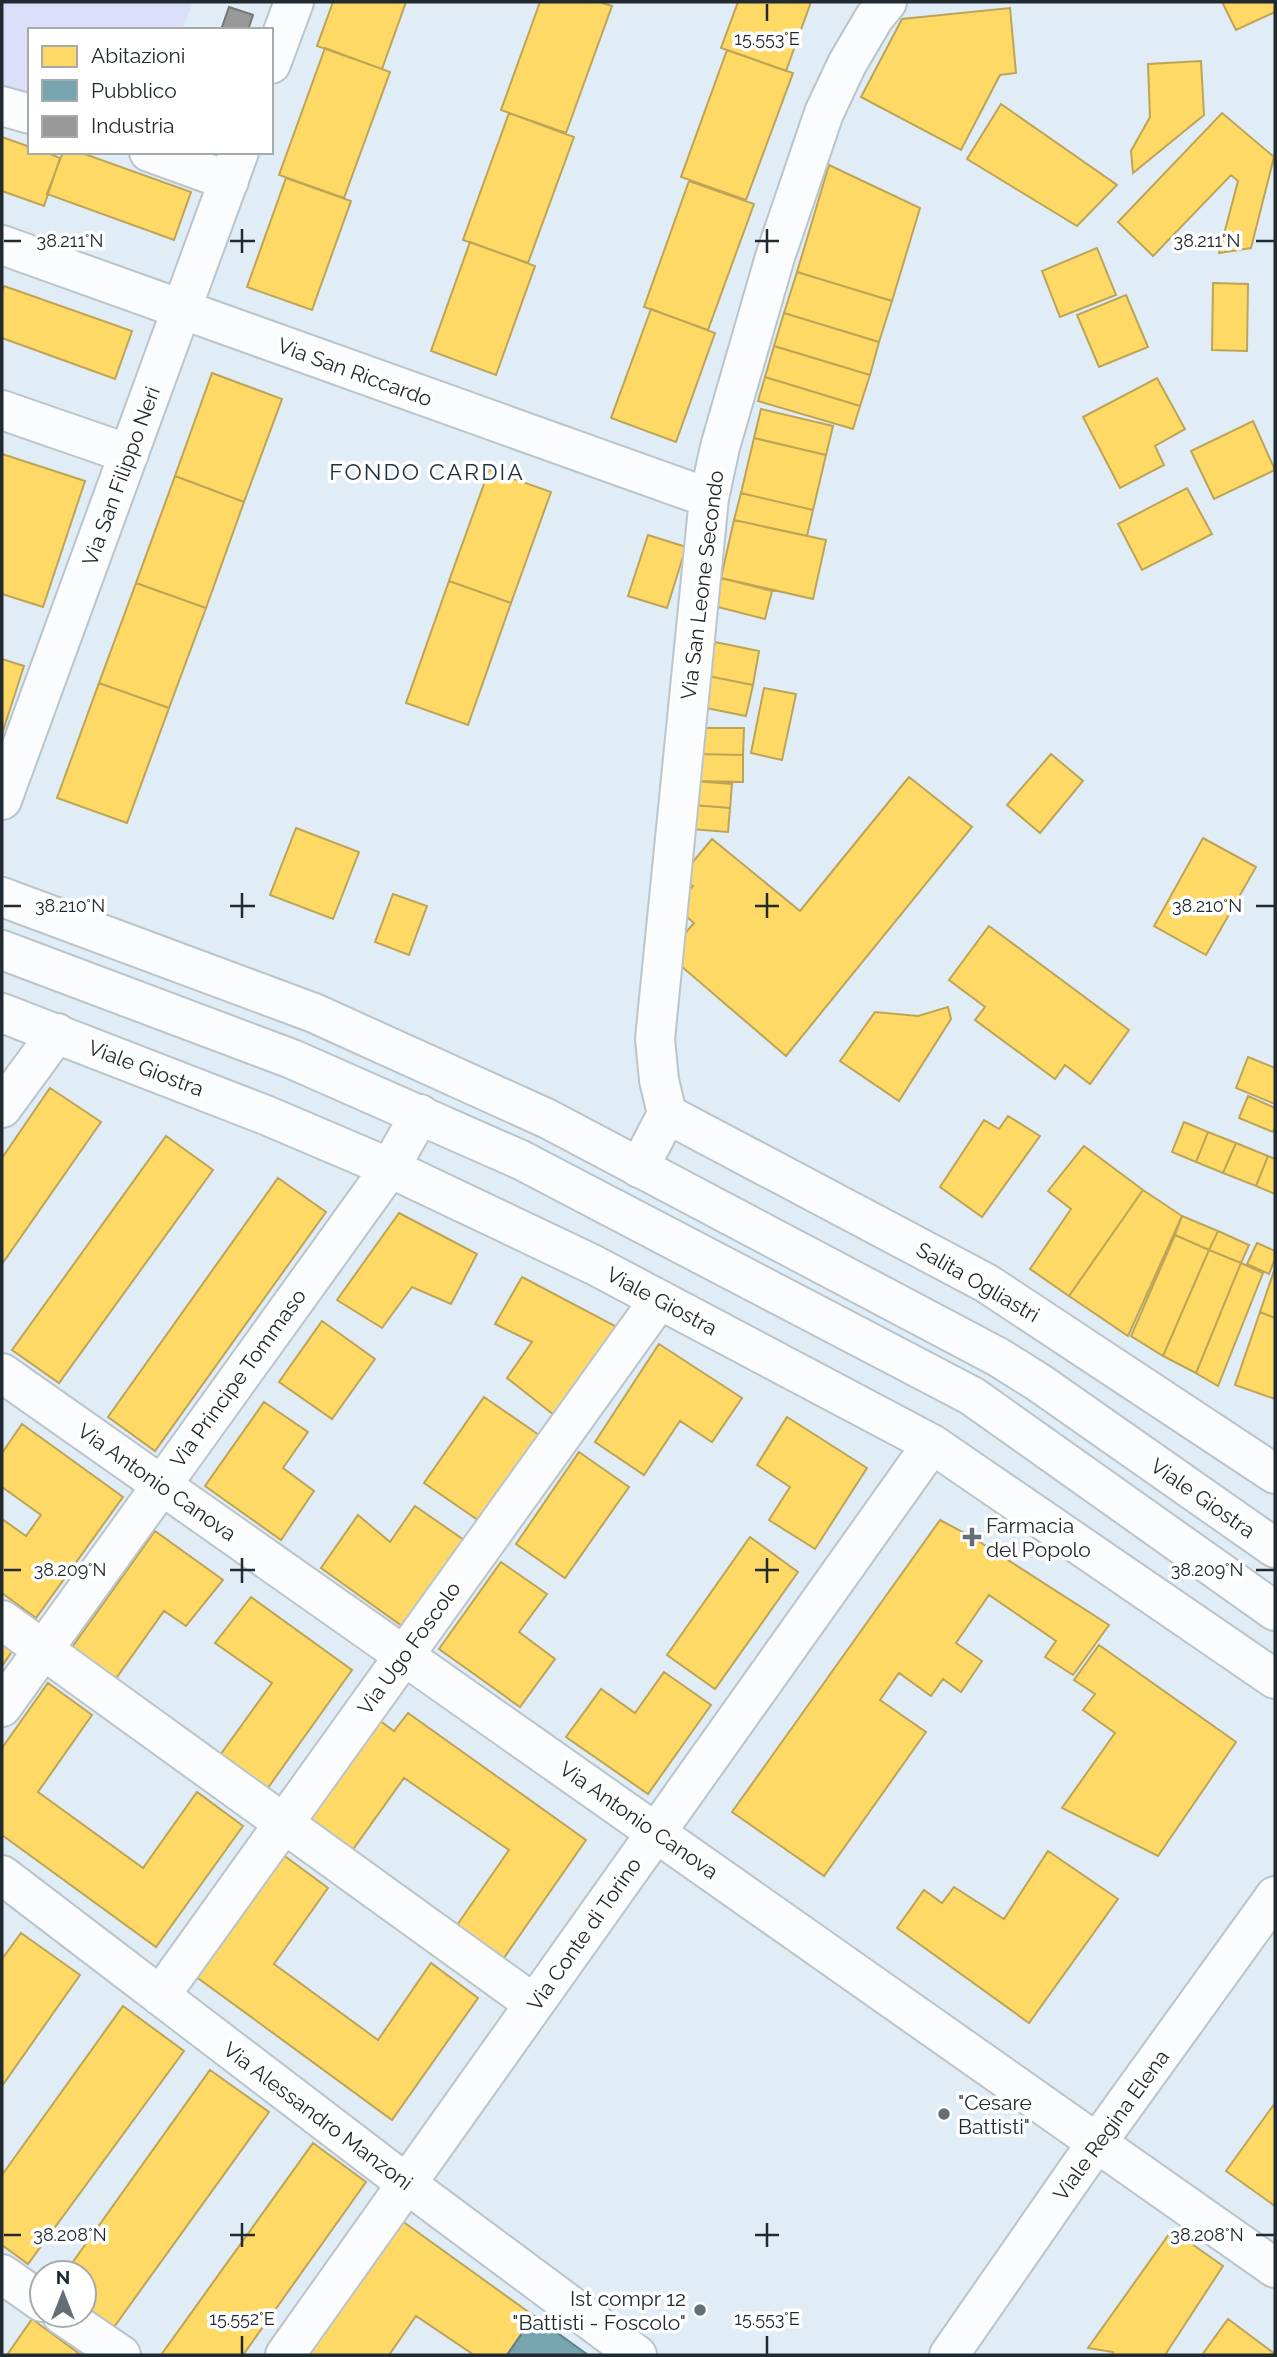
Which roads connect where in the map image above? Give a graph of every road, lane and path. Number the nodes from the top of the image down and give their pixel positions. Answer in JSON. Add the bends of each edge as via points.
{"nodes":[{"id":1,"x":887,"y":2,"type":"edge"},
{"id":2,"x":288,"y":4,"type":"edge"},
{"id":3,"x":273,"y":57,"type":"edge"},
{"id":4,"x":2,"y":106,"type":"edge"},
{"id":5,"x":28,"y":113,"type":"edge"},
{"id":6,"x":160,"y":154,"type":"edge"},
{"id":7,"x":234,"y":167,"type":"edge"},
{"id":8,"x":2,"y":245,"type":"edge"},
{"id":9,"x":181,"y":309,"type":"junction"},
{"id":10,"x":2,"y":410,"type":"edge"},
{"id":11,"x":129,"y":454,"type":"junction"},
{"id":12,"x":709,"y":498,"type":"junction"},
{"id":13,"x":2,"y":800,"type":"edge"},
{"id":14,"x":2,"y":897,"type":"edge"},
{"id":15,"x":2,"y":950,"type":"edge"},
{"id":16,"x":2,"y":1013,"type":"edge"},
{"id":17,"x":57,"y":1033,"type":"junction"},
{"id":18,"x":2,"y":1108,"type":"edge"},
{"id":19,"x":420,"y":1114,"type":"junction"},
{"id":20,"x":667,"y":1114,"type":"junction"},
{"id":21,"x":390,"y":1168,"type":"junction"},
{"id":22,"x":639,"y":1168,"type":"junction"},
{"id":23,"x":659,"y":1300,"type":"junction"},
{"id":24,"x":2,"y":1373,"type":"edge"},
{"id":25,"x":932,"y":1444,"type":"junction"},
{"id":26,"x":1275,"y":1474,"type":"edge"},
{"id":27,"x":162,"y":1485,"type":"junction"},
{"id":28,"x":1275,"y":1548,"type":"edge"},
{"id":29,"x":1275,"y":1611,"type":"edge"},
{"id":30,"x":2,"y":1620,"type":"edge"},
{"id":31,"x":43,"y":1649,"type":"junction"},
{"id":32,"x":404,"y":1656,"type":"junction"},
{"id":33,"x":1275,"y":1679,"type":"edge"},
{"id":34,"x":2,"y":1707,"type":"edge"},
{"id":35,"x":284,"y":1824,"type":"junction"},
{"id":36,"x":656,"y":1832,"type":"junction"},
{"id":37,"x":2,"y":1875,"type":"edge"},
{"id":38,"x":1275,"y":1896,"type":"edge"},
{"id":39,"x":160,"y":1996,"type":"junction"},
{"id":40,"x":534,"y":2004,"type":"junction"},
{"id":41,"x":1097,"y":2143,"type":"junction"},
{"id":42,"x":407,"y":2184,"type":"junction"},
{"id":43,"x":1275,"y":2267,"type":"edge"},
{"id":44,"x":2,"y":2274,"type":"edge"},
{"id":45,"x":28,"y":2292,"type":"edge"},
{"id":46,"x":83,"y":2329,"type":"edge"},
{"id":47,"x":121,"y":2355,"type":"edge"},
{"id":48,"x":285,"y":2355,"type":"edge"},
{"id":49,"x":637,"y":2355,"type":"edge"},
{"id":50,"x":949,"y":2355,"type":"edge"}],
"edges":[{"from":1,"to":12,"type":"street","name":"Via San Leone Secondo","via":[[847,64],[824,113],[775,257]]},
{"from":2,"to":3,"type":"street"},
{"from":4,"to":5,"type":"street"},
{"from":6,"to":7,"type":"street"},
{"from":7,"to":9,"type":"street","name":"Via San Filippo Neri"},
{"from":8,"to":9,"type":"street","name":"Via San Riccardo"},
{"from":9,"to":11,"type":"street","name":"Via San Filippo Neri"},
{"from":9,"to":12,"type":"street","name":"Via San Riccardo"},
{"from":10,"to":11,"type":"street"},
{"from":11,"to":13,"type":"street","name":"Via San Filippo Neri"},
{"from":12,"to":20,"type":"street","name":"Via San Leone Secondo","via":[[654,1039]]},
{"from":14,"to":22,"type":"street","name":"Viale Giostra","via":[[314,1013],[548,1119]]},
{"from":15,"to":19,"type":"street","via":[[292,1059]]},
{"from":16,"to":17,"type":"street","name":"Viale Giostra"},
{"from":17,"to":18,"type":"street"},
{"from":17,"to":21,"type":"street","name":"Viale Giostra"},
{"from":19,"to":21,"type":"street","name":"Via Principe Tommaso"},
{"from":19,"to":29,"type":"street","via":[[521,1160],[972,1396]]},
{"from":20,"to":22,"type":"street"},
{"from":20,"to":26,"type":"street","name":"Salita Ogliastri","via":[[985,1283]]},
{"from":21,"to":23,"type":"street","name":"Viale Giostra"},
{"from":21,"to":27,"type":"street","name":"Via Principe Tommaso"},
{"from":22,"to":28,"type":"street","name":"Viale Giostra","via":[[998,1357]]},
{"from":23,"to":25,"type":"street","name":"Viale Giostra"},
{"from":23,"to":32,"type":"street","name":"Via Ugo Foscolo"},
{"from":24,"to":27,"type":"street","name":"Via Antonio Canova"},
{"from":25,"to":33,"type":"street","name":"Viale Giostra"},
{"from":25,"to":36,"type":"street","name":"Via Conte di Torino"},
{"from":27,"to":31,"type":"street","name":"Via Principe Tommaso"},
{"from":27,"to":32,"type":"street","name":"Via Antonio Canova"},
{"from":30,"to":31,"type":"street"},
{"from":31,"to":34,"type":"street","name":"Via Principe Tommaso"},
{"from":31,"to":35,"type":"street"},
{"from":32,"to":35,"type":"street","name":"Via Ugo Foscolo"},
{"from":32,"to":36,"type":"street","name":"Via Antonio Canova"},
{"from":35,"to":39,"type":"street","name":"Via Ugo Foscolo"},
{"from":35,"to":40,"type":"street"},
{"from":36,"to":40,"type":"street","name":"Via Conte di Torino"},
{"from":36,"to":41,"type":"street","name":"Via Antonio Canova"},
{"from":37,"to":39,"type":"street","name":"Via Alessandro Manzoni"},
{"from":38,"to":41,"type":"street","name":"Viale Regina Elena"},
{"from":39,"to":42,"type":"street","name":"Via Alessandro Manzoni"},
{"from":40,"to":42,"type":"street","name":"Via Conte di Torino"},
{"from":41,"to":43,"type":"street","name":"Via Antonio Canova"},
{"from":41,"to":50,"type":"street","name":"Viale Regina Elena"},
{"from":42,"to":48,"type":"street","name":"Via Conte di Torino"},
{"from":42,"to":49,"type":"street","name":"Via Alessandro Manzoni"},
{"from":44,"to":45,"type":"street"},
{"from":46,"to":47,"type":"street"}]}
